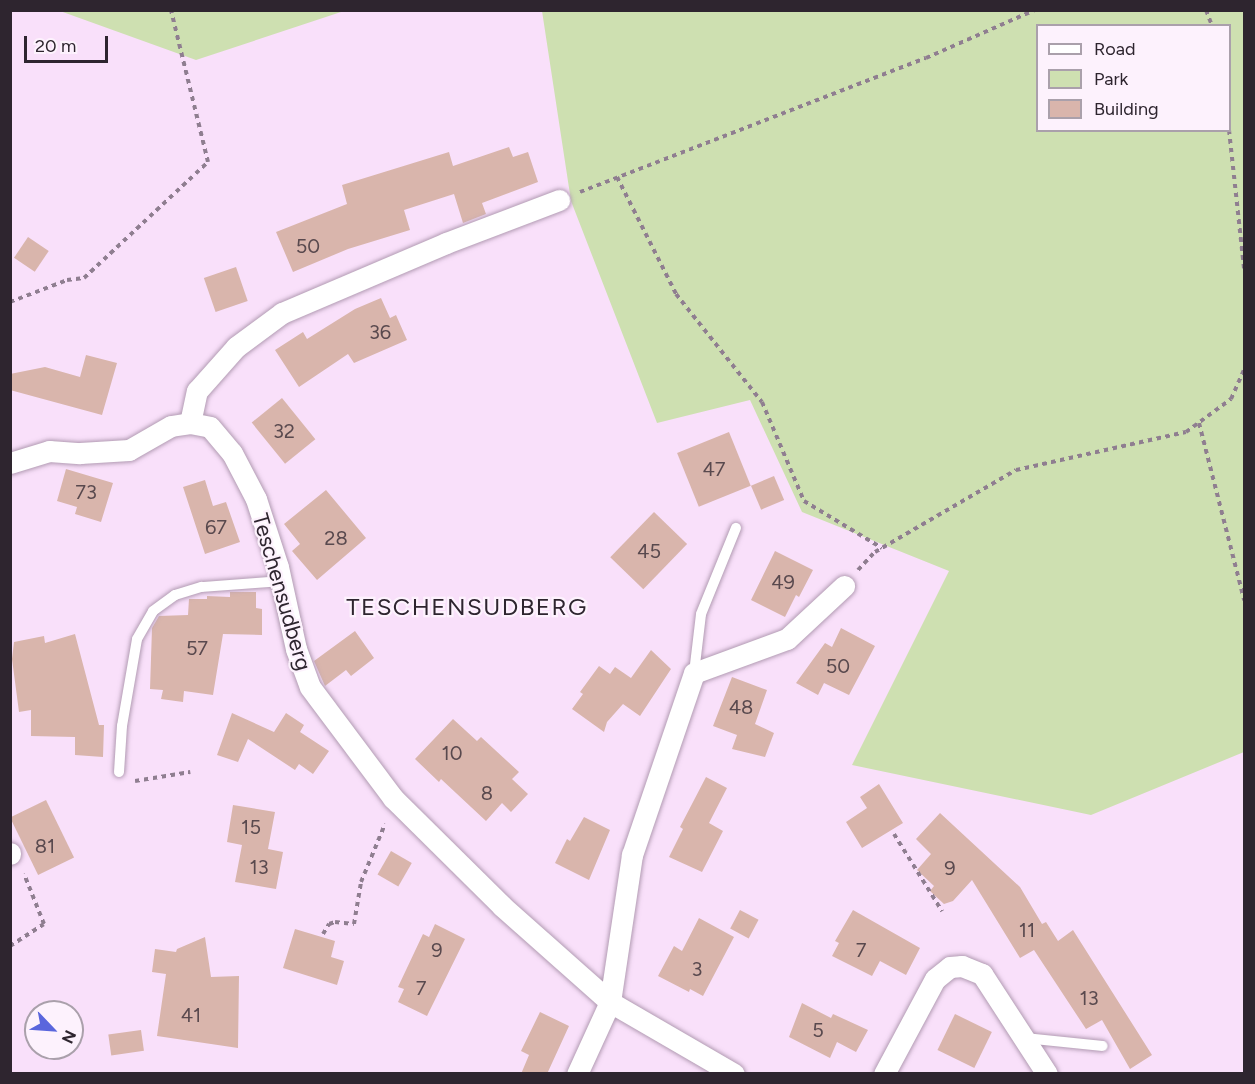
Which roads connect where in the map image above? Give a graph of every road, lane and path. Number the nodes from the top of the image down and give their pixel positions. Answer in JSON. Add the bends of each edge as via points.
{"nodes":[{"id":1,"x":171,"y":10,"type":"edge"},
{"id":2,"x":1035,"y":10,"type":"edge"},
{"id":3,"x":1229,"y":132,"type":"edge"},
{"id":4,"x":617,"y":177,"type":"junction"},
{"id":5,"x":559,"y":200,"type":"joint"},
{"id":6,"x":1245,"y":210,"type":"edge"},
{"id":7,"x":1238,"y":212,"type":"junction"},
{"id":8,"x":1245,"y":268,"type":"edge"},
{"id":9,"x":10,"y":302,"type":"edge"},
{"id":10,"x":1245,"y":370,"type":"edge"},
{"id":11,"x":190,"y":423,"type":"junction"},
{"id":12,"x":1198,"y":423,"type":"junction"},
{"id":13,"x":10,"y":463,"type":"edge"},
{"id":14,"x":736,"y":528,"type":"dead end"},
{"id":15,"x":882,"y":548,"type":"junction"},
{"id":16,"x":281,"y":581,"type":"junction"},
{"id":17,"x":844,"y":586,"type":"joint"},
{"id":18,"x":1245,"y":600,"type":"edge"},
{"id":19,"x":694,"y":673,"type":"junction"},
{"id":20,"x":119,"y":772,"type":"joint"},
{"id":21,"x":190,"y":772,"type":"dead end"},
{"id":22,"x":393,"y":798,"type":"junction"},
{"id":23,"x":894,"y":834,"type":"dead end"},
{"id":24,"x":14,"y":858,"type":"edge"},
{"id":25,"x":942,"y":911,"type":"dead end"},
{"id":26,"x":323,"y":934,"type":"dead end"},
{"id":27,"x":10,"y":946,"type":"edge"},
{"id":28,"x":610,"y":1002,"type":"junction"},
{"id":29,"x":1025,"y":1038,"type":"junction"},
{"id":30,"x":1103,"y":1046,"type":"dead end"},
{"id":31,"x":577,"y":1074,"type":"edge"},
{"id":32,"x":734,"y":1074,"type":"edge"},
{"id":33,"x":884,"y":1074,"type":"edge"},
{"id":34,"x":1047,"y":1074,"type":"edge"}],
"edges":[{"from":1,"to":9,"type":"path","via":[[208,162],[84,278],[67,280]]},
{"from":2,"to":4,"type":"path","via":[[926,58]]},
{"from":3,"to":7,"type":"path"},
{"from":4,"to":5,"type":"path"},
{"from":4,"to":15,"type":"path","via":[[676,294],[762,402],[804,501]]},
{"from":5,"to":11,"type":"street","via":[[282,313],[236,346],[197,390]]},
{"from":6,"to":7,"type":"path"},
{"from":7,"to":8,"type":"path"},
{"from":10,"to":12,"type":"path","via":[[1231,399]]},
{"from":11,"to":13,"type":"street","via":[[171,426],[129,450],[49,451]]},
{"from":11,"to":16,"type":"street","name":"Teschensudberg","via":[[210,427],[232,453],[256,499]]},
{"from":12,"to":15,"type":"path","via":[[1186,432],[1016,470]]},
{"from":12,"to":18,"type":"path"},
{"from":14,"to":19,"type":"lane","via":[[701,614]]},
{"from":15,"to":17,"type":"path"},
{"from":16,"to":20,"type":"lane","via":[[202,587],[175,596],[153,611],[137,639],[122,726]]},
{"from":16,"to":22,"type":"street","name":"Teschensudberg","via":[[296,648],[310,687]]},
{"from":17,"to":19,"type":"street","via":[[787,639]]},
{"from":19,"to":28,"type":"street","via":[[632,855]]},
{"from":20,"to":21,"type":"path","via":[[127,782]]},
{"from":22,"to":26,"type":"path","via":[[361,882],[354,924],[335,922]]},
{"from":22,"to":28,"type":"street","name":"Teschensudberg","via":[[502,906]]},
{"from":23,"to":25,"type":"path"},
{"from":24,"to":27,"type":"path","via":[[44,924]]},
{"from":28,"to":31,"type":"street"},
{"from":28,"to":32,"type":"street","name":"Teschensudberg"},
{"from":29,"to":30,"type":"lane"},
{"from":29,"to":33,"type":"street","via":[[982,974],[962,966],[950,967],[934,979]]},
{"from":29,"to":34,"type":"street"}]}
